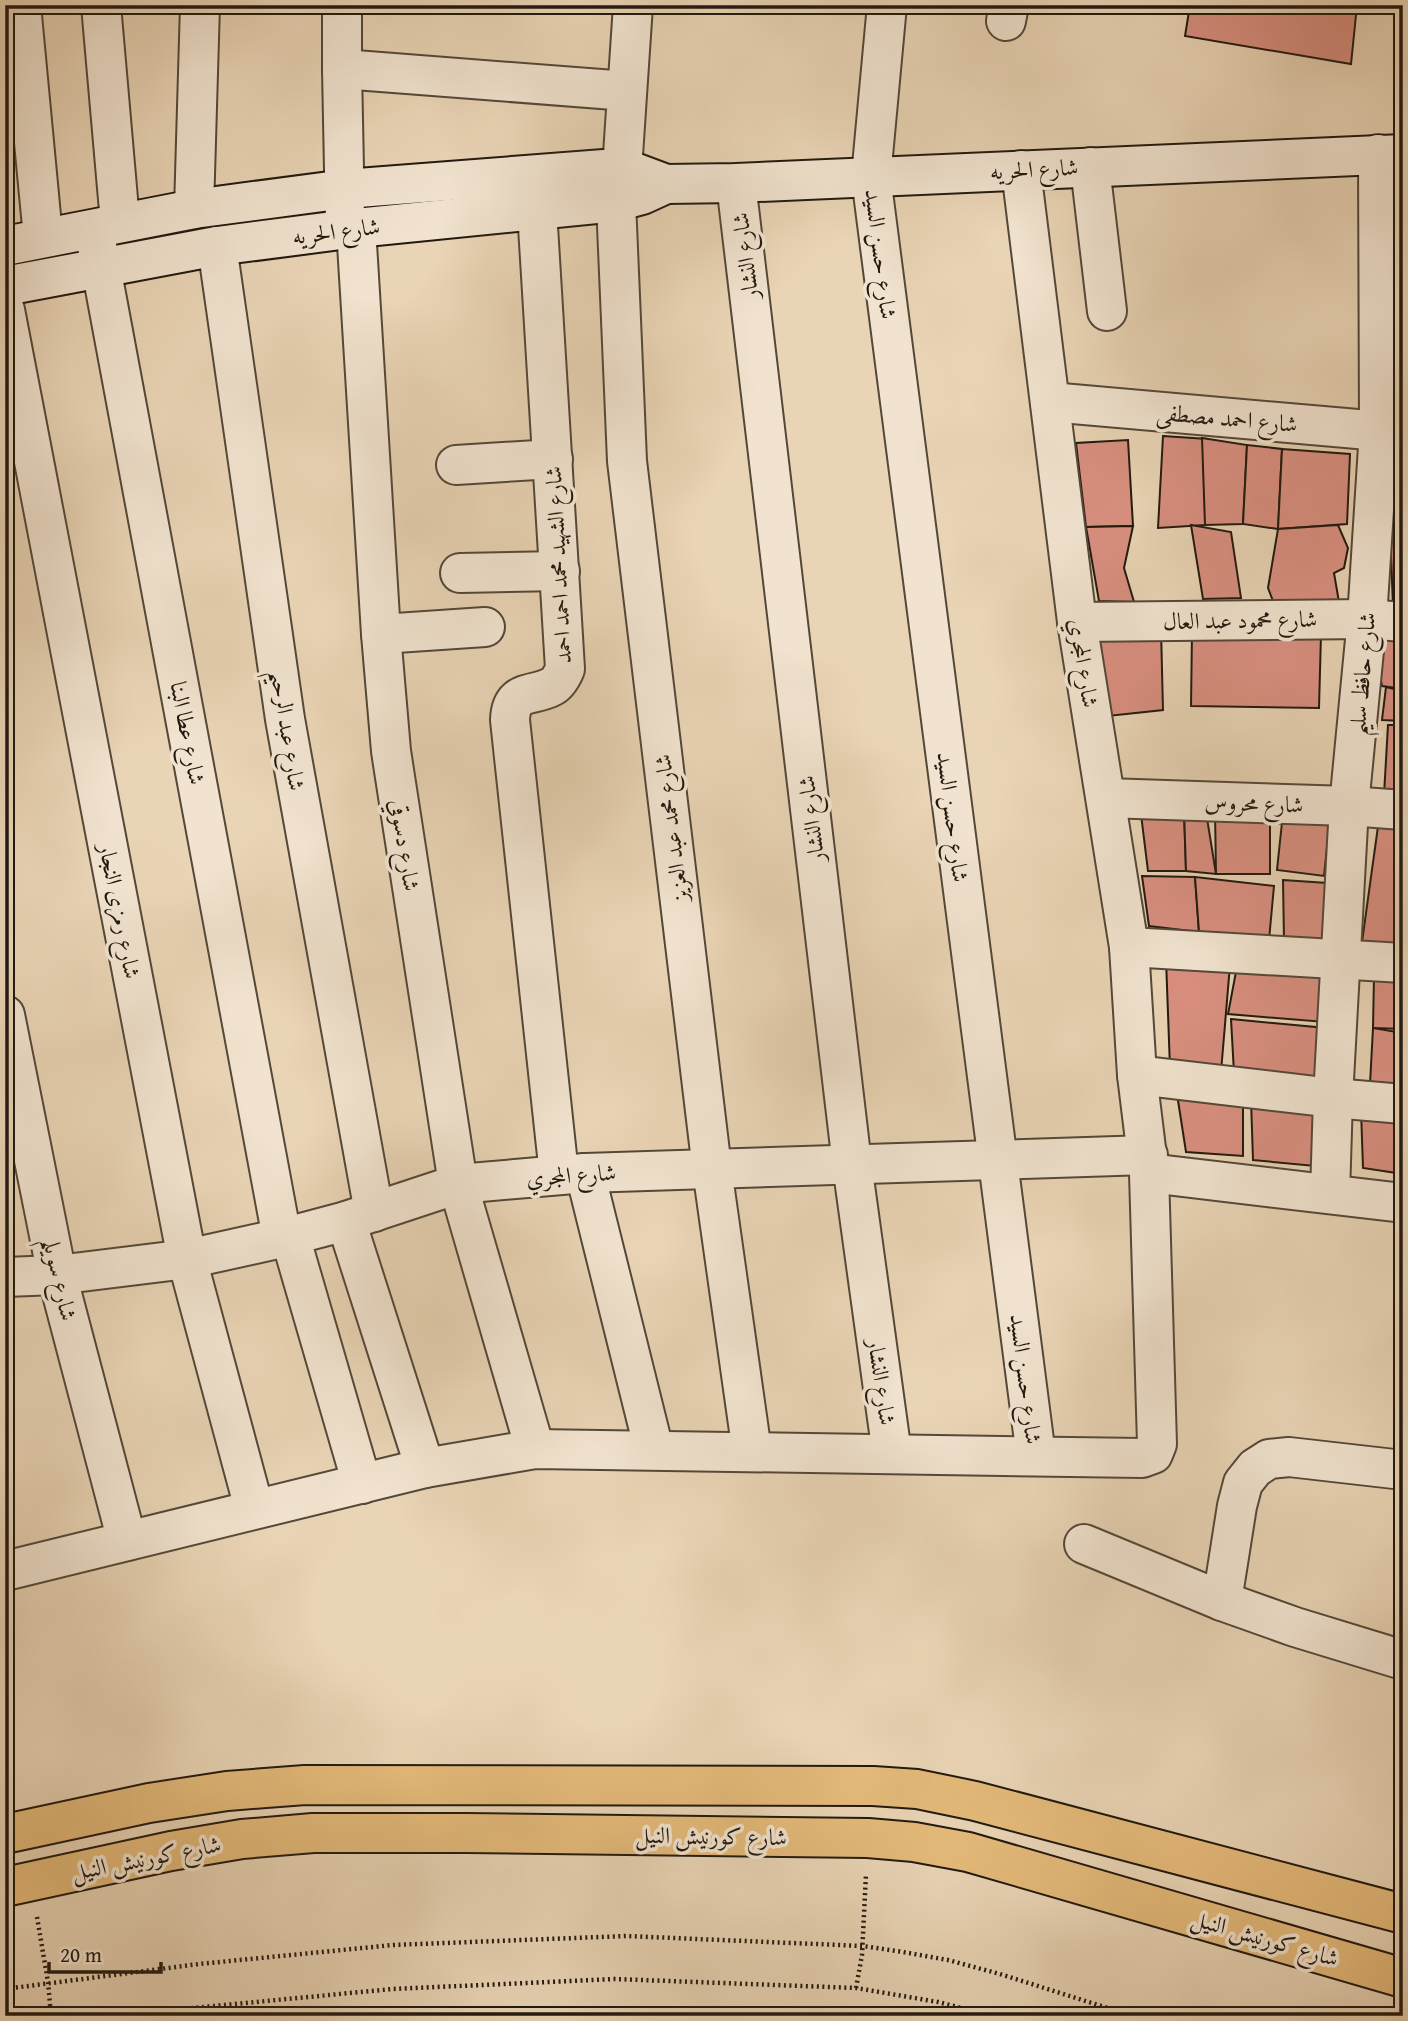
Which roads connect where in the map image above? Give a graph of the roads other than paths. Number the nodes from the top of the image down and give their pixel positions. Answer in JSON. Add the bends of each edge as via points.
{"nodes":[{"id":1,"x":22,"y":5,"type":"edge"},
{"id":2,"x":101,"y":5,"type":"edge"},
{"id":3,"x":200,"y":5,"type":"edge"},
{"id":4,"x":342,"y":5,"type":"edge"},
{"id":5,"x":632,"y":5,"type":"edge"},
{"id":6,"x":887,"y":5,"type":"edge"},
{"id":7,"x":342,"y":69,"type":"junction"},
{"id":8,"x":627,"y":91,"type":"junction"},
{"id":9,"x":1390,"y":154,"type":"edge"},
{"id":10,"x":1090,"y":167,"type":"junction"},
{"id":11,"x":1021,"y":170,"type":"junction"},
{"id":12,"x":871,"y":177,"type":"junction"},
{"id":13,"x":736,"y":183,"type":"junction"},
{"id":14,"x":620,"y":186,"type":"junction"},
{"id":15,"x":345,"y":189,"type":"junction"},
{"id":16,"x":536,"y":192,"type":"junction"},
{"id":17,"x":194,"y":209,"type":"junction"},
{"id":18,"x":107,"y":225,"type":"junction"},
{"id":19,"x":351,"y":229,"type":"junction"},
{"id":20,"x":43,"y":237,"type":"junction"},
{"id":21,"x":5,"y":246,"type":"edge"},
{"id":22,"x":217,"y":246,"type":"junction"},
{"id":23,"x":101,"y":267,"type":"junction"},
{"id":24,"x":5,"y":286,"type":"edge"},
{"id":25,"x":5,"y":310,"type":"edge"},
{"id":26,"x":1107,"y":311,"type":"dead end"},
{"id":27,"x":1051,"y":401,"type":"junction"},
{"id":28,"x":1391,"y":432,"type":"edge"},
{"id":29,"x":553,"y":459,"type":"junction"},
{"id":30,"x":456,"y":465,"type":"dead end"},
{"id":31,"x":560,"y":571,"type":"junction"},
{"id":32,"x":460,"y":573,"type":"dead end"},
{"id":33,"x":1385,"y":621,"type":"edge"},
{"id":34,"x":1077,"y":622,"type":"junction"},
{"id":35,"x":485,"y":627,"type":"dead end"},
{"id":36,"x":381,"y":634,"type":"junction"},
{"id":37,"x":1106,"y":798,"type":"junction"},
{"id":38,"x":1349,"y":806,"type":"junction"},
{"id":39,"x":1403,"y":810,"type":"edge"},
{"id":40,"x":1129,"y":947,"type":"junction"},
{"id":41,"x":1341,"y":959,"type":"junction"},
{"id":42,"x":1403,"y":963,"type":"edge"},
{"id":43,"x":5,"y":1015,"type":"edge"},
{"id":44,"x":1137,"y":1075,"type":"junction"},
{"id":45,"x":1333,"y":1098,"type":"junction"},
{"id":46,"x":1403,"y":1104,"type":"edge"},
{"id":47,"x":997,"y":1160,"type":"junction"},
{"id":48,"x":852,"y":1164,"type":"junction"},
{"id":49,"x":1148,"y":1164,"type":"junction"},
{"id":50,"x":712,"y":1169,"type":"junction"},
{"id":51,"x":572,"y":1174,"type":"junction"},
{"id":52,"x":458,"y":1184,"type":"junction"},
{"id":53,"x":1330,"y":1194,"type":"junction"},
{"id":54,"x":1403,"y":1203,"type":"edge"},
{"id":55,"x":360,"y":1216,"type":"junction"},
{"id":56,"x":286,"y":1237,"type":"junction"},
{"id":57,"x":187,"y":1259,"type":"junction"},
{"id":58,"x":57,"y":1275,"type":"junction"},
{"id":59,"x":5,"y":1277,"type":"edge"},
{"id":60,"x":535,"y":1449,"type":"junction"},
{"id":61,"x":654,"y":1450,"type":"junction"},
{"id":62,"x":752,"y":1452,"type":"junction"},
{"id":63,"x":892,"y":1454,"type":"junction"},
{"id":64,"x":1036,"y":1457,"type":"junction"},
{"id":65,"x":425,"y":1468,"type":"junction"},
{"id":66,"x":1403,"y":1470,"type":"edge"},
{"id":67,"x":362,"y":1483,"type":"junction"},
{"id":68,"x":254,"y":1508,"type":"junction"},
{"id":69,"x":127,"y":1541,"type":"junction"},
{"id":70,"x":1084,"y":1544,"type":"dead end"},
{"id":71,"x":6,"y":1565,"type":"edge"},
{"id":72,"x":1222,"y":1601,"type":"junction"},
{"id":73,"x":1403,"y":1660,"type":"edge"},
{"id":74,"x":306,"y":1785,"type":"junction"},
{"id":75,"x":916,"y":1789,"type":"junction"},
{"id":76,"x":5,"y":1833,"type":"edge"},
{"id":77,"x":313,"y":1833,"type":"junction"},
{"id":78,"x":914,"y":1842,"type":"junction"},
{"id":79,"x":18,"y":1884,"type":"edge"},
{"id":80,"x":1403,"y":1914,"type":"edge"},
{"id":81,"x":1403,"y":1978,"type":"edge"}],
"edges":[{"from":1,"to":20,"type":"street"},
{"from":2,"to":18,"type":"street","name":"شارع عطا البنا"},
{"from":3,"to":17,"type":"street"},
{"from":4,"to":7,"type":"street","name":"شارع دسوقي"},
{"from":5,"to":8,"type":"street","name":"شارع محمد عبد العزيز"},
{"from":6,"to":12,"type":"street","name":"شارع حسن السيد"},
{"from":7,"to":8,"type":"street"},
{"from":7,"to":15,"type":"street","name":"شارع دسوقي"},
{"from":8,"to":14,"type":"street","name":"شارع محمد عبد العزيز"},
{"from":9,"to":10,"type":"street","name":"شارع الحريه"},
{"from":9,"to":28,"type":"street","name":"شارع حافظ سليم"},
{"from":10,"to":11,"type":"street","name":"شارع الحريه"},
{"from":10,"to":26,"type":"street"},
{"from":11,"to":12,"type":"street","name":"شارع الحريه"},
{"from":11,"to":27,"type":"street","name":"شارع المجري"},
{"from":12,"to":13,"type":"street","name":"شارع الحريه"},
{"from":12,"to":47,"type":"street","name":"شارع حسن السيد"},
{"from":13,"to":14,"type":"street","name":"شارع الحريه","via":[[666,184],[642,195]]},
{"from":13,"to":48,"type":"street","name":"شارع النشار"},
{"from":14,"to":16,"type":"street","name":"شارع الحريه"},
{"from":14,"to":50,"type":"street","name":"شارع محمد عبد العزيز","via":[[627,461]]},
{"from":15,"to":16,"type":"street","name":"شارع الحريه"},
{"from":15,"to":17,"type":"street","name":"شارع الحريه"},
{"from":15,"to":19,"type":"street","name":"شارع دسوقي"},
{"from":16,"to":19,"type":"street","name":"شارع الحريه"},
{"from":16,"to":29,"type":"street","name":"شارع الشهيد محمد احمد احمد"},
{"from":17,"to":18,"type":"street","name":"شارع الحريه"},
{"from":18,"to":20,"type":"street","name":"شارع الحريه"},
{"from":18,"to":23,"type":"street","name":"شارع عطا البنا"},
{"from":19,"to":22,"type":"street","name":"شارع الحريه"},
{"from":19,"to":36,"type":"street","name":"شارع دسوقي"},
{"from":20,"to":21,"type":"street","name":"شارع الحريه"},
{"from":22,"to":23,"type":"street","name":"شارع الحريه"},
{"from":22,"to":55,"type":"street","name":"شارع عبد الرحيم"},
{"from":23,"to":24,"type":"street","name":"شارع الحريه"},
{"from":23,"to":56,"type":"street","name":"شارع عطا البنا"},
{"from":25,"to":57,"type":"street","name":"شارع رمزى النجار"},
{"from":27,"to":28,"type":"street","name":"شارع احمد مصطفى"},
{"from":27,"to":34,"type":"street","name":"شارع المجري"},
{"from":28,"to":33,"type":"street","name":"شارع حافظ سليم"},
{"from":29,"to":30,"type":"street"},
{"from":29,"to":31,"type":"street","name":"شارع الشهيد محمد احمد احمد"},
{"from":31,"to":32,"type":"street"},
{"from":31,"to":51,"type":"street","name":"شارع الشهيد محمد احمد احمد","via":[[565,669],[551,688],[518,699],[510,720]]},
{"from":33,"to":34,"type":"street","name":"شارع محمود عبد العال"},
{"from":33,"to":38,"type":"street","name":"شارع حافظ سليم"},
{"from":34,"to":37,"type":"street","name":"شارع المجري"},
{"from":35,"to":36,"type":"street"},
{"from":36,"to":52,"type":"street","name":"شارع دسوقي","via":[[391,751]]},
{"from":37,"to":38,"type":"street","name":"شارع محروس"},
{"from":37,"to":40,"type":"street","name":"شارع المجري"},
{"from":38,"to":39,"type":"street","name":"شارع محروس"},
{"from":38,"to":41,"type":"street","name":"شارع حافظ سليم"},
{"from":40,"to":41,"type":"street"},
{"from":40,"to":44,"type":"street","name":"شارع المجري"},
{"from":41,"to":42,"type":"street"},
{"from":41,"to":45,"type":"street","name":"شارع حافظ سليم"},
{"from":43,"to":58,"type":"street","name":"شارع سويلم"},
{"from":44,"to":45,"type":"street"},
{"from":44,"to":49,"type":"street","name":"شارع المجري"},
{"from":45,"to":46,"type":"street"},
{"from":45,"to":53,"type":"street","name":"شارع حافظ سليم"},
{"from":47,"to":48,"type":"street","name":"شارع المجري"},
{"from":47,"to":49,"type":"street","name":"شارع المجري"},
{"from":47,"to":64,"type":"street","name":"شارع حسن السيد"},
{"from":48,"to":50,"type":"street","name":"شارع المجري"},
{"from":48,"to":63,"type":"street","name":"شارع النشار"},
{"from":49,"to":53,"type":"street"},
{"from":49,"to":64,"type":"street","name":"شارع المجري","via":[[1157,1444],[1153,1454],[1143,1458]]},
{"from":50,"to":51,"type":"street","name":"شارع المجري"},
{"from":50,"to":62,"type":"street","name":"شارع محمد عبد العزيز"},
{"from":51,"to":52,"type":"street","name":"شارع المجري"},
{"from":51,"to":61,"type":"street","name":"شارع الشهيد محمد احمد احمد"},
{"from":52,"to":55,"type":"street","name":"شارع المجري"},
{"from":52,"to":60,"type":"street","name":"شارع دسوقي"},
{"from":53,"to":54,"type":"street"},
{"from":55,"to":56,"type":"street","name":"شارع المجري"},
{"from":55,"to":65,"type":"street","name":"شارع عبد الرحيم"},
{"from":56,"to":57,"type":"street","name":"شارع المجري"},
{"from":56,"to":67,"type":"street","name":"شارع عطا البنا"},
{"from":57,"to":58,"type":"street","name":"شارع المجري"},
{"from":57,"to":68,"type":"street","name":"شارع رمزى النجار"},
{"from":58,"to":59,"type":"street","name":"شارع المجري"},
{"from":58,"to":69,"type":"street","name":"شارع سويلم"},
{"from":60,"to":61,"type":"street"},
{"from":60,"to":65,"type":"street"},
{"from":61,"to":62,"type":"street"},
{"from":62,"to":63,"type":"street"},
{"from":63,"to":64,"type":"street"},
{"from":65,"to":67,"type":"street"},
{"from":66,"to":72,"type":"street","via":[[1289,1457],[1269,1459],[1255,1468],[1244,1483],[1237,1506]]},
{"from":67,"to":68,"type":"street"},
{"from":68,"to":69,"type":"street"},
{"from":69,"to":71,"type":"street"},
{"from":70,"to":72,"type":"street"},
{"from":72,"to":73,"type":"street"},
{"from":74,"to":75,"type":"main road"},
{"from":74,"to":76,"type":"main road","via":[[162,1801]]},
{"from":74,"to":77,"type":"main road"},
{"from":75,"to":78,"type":"main road"},
{"from":75,"to":80,"type":"main road"},
{"from":77,"to":78,"type":"main road","name":"شارع كورنيش النيل"},
{"from":77,"to":79,"type":"main road","name":"شارع كورنيش النيل","via":[[171,1851]]},
{"from":78,"to":81,"type":"main road","name":"شارع كورنيش النيل","via":[[1025,1867]]}]}
